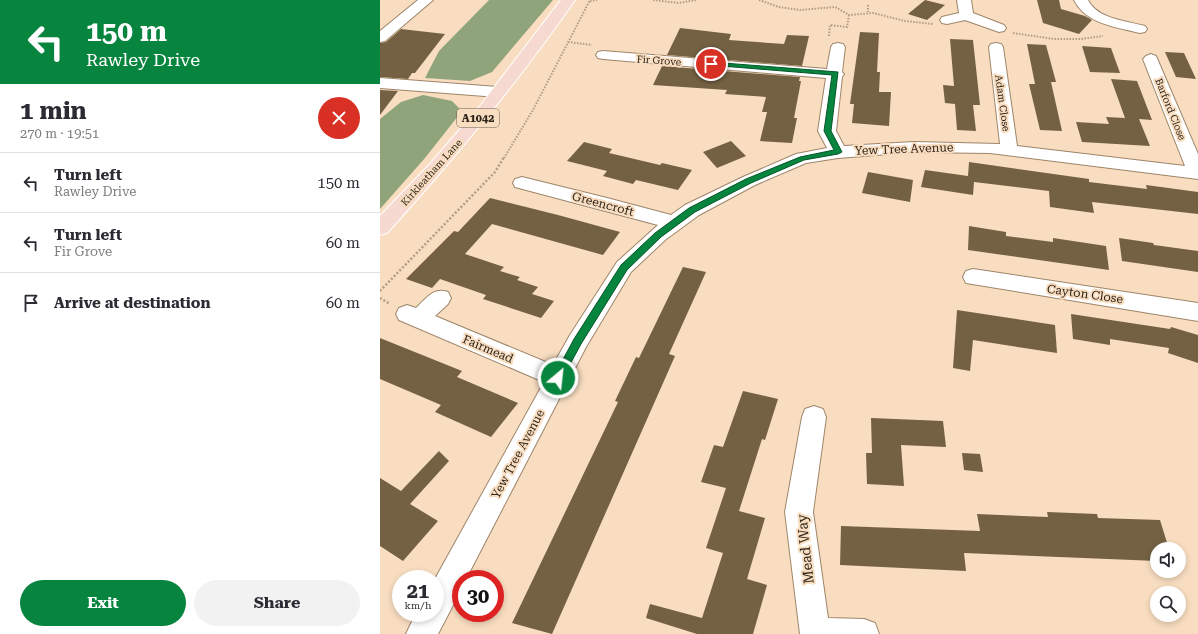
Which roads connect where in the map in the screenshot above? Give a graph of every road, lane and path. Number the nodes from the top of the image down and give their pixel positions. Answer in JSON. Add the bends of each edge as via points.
{"nodes":[{"id":1,"x":426,"y":0,"type":"edge"},
{"id":2,"x":568,"y":0,"type":"edge"},
{"id":3,"x":590,"y":0,"type":"edge"},
{"id":4,"x":597,"y":0,"type":"edge"},
{"id":5,"x":653,"y":0,"type":"edge"},
{"id":6,"x":696,"y":0,"type":"edge"},
{"id":7,"x":759,"y":0,"type":"edge"},
{"id":8,"x":964,"y":0,"type":"edge"},
{"id":9,"x":1081,"y":0,"type":"edge"},
{"id":10,"x":834,"y":2,"type":"dead end"},
{"id":11,"x":868,"y":4,"type":"dead end"},
{"id":12,"x":835,"y":7,"type":"junction"},
{"id":13,"x":868,"y":12,"type":"junction"},
{"id":14,"x":849,"y":15,"type":"junction"},
{"id":15,"x":966,"y":15,"type":"junction"},
{"id":16,"x":947,"y":20,"type":"joint"},
{"id":17,"x":999,"y":28,"type":"joint"},
{"id":18,"x":1140,"y":29,"type":"dead end"},
{"id":19,"x":1111,"y":31,"type":"junction"},
{"id":20,"x":380,"y":38,"type":"edge"},
{"id":21,"x":838,"y":47,"type":"joint"},
{"id":22,"x":602,"y":56,"type":"dead end"},
{"id":23,"x":1014,"y":59,"type":"dead end"},
{"id":24,"x":1149,"y":64,"type":"dead end"},
{"id":25,"x":836,"y":74,"type":"junction"},
{"id":26,"x":380,"y":83,"type":"edge"},
{"id":27,"x":498,"y":92,"type":"junction"},
{"id":28,"x":1009,"y":150,"type":"junction"},
{"id":29,"x":838,"y":152,"type":"junction"},
{"id":30,"x":545,"y":172,"type":"dead end"},
{"id":31,"x":1197,"y":173,"type":"edge"},
{"id":32,"x":674,"y":223,"type":"junction"},
{"id":33,"x":380,"y":228,"type":"edge"},
{"id":34,"x":973,"y":277,"type":"dead end"},
{"id":35,"x":380,"y":291,"type":"edge"},
{"id":36,"x":440,"y":298,"type":"dead end"},
{"id":37,"x":1198,"y":312,"type":"edge"},
{"id":38,"x":558,"y":378,"type":"junction"},
{"id":39,"x":814,"y":416,"type":"dead end"},
{"id":40,"x":444,"y":591,"type":"edge"},
{"id":41,"x":428,"y":622,"type":"edge"},
{"id":42,"x":815,"y":633,"type":"edge"},
{"id":43,"x":421,"y":634,"type":"edge"},
{"id":44,"x":864,"y":634,"type":"edge"}],
"edges":[{"from":1,"to":20,"type":"street"},
{"from":2,"to":27,"type":"main road","name":"Kirkleatham Lane","number":"A1042"},
{"from":3,"to":4,"type":"path"},
{"from":3,"to":35,"type":"path","via":[[533,110],[495,172]]},
{"from":5,"to":6,"type":"path","via":[[680,3]]},
{"from":7,"to":12,"type":"path","via":[[779,7],[800,10]]},
{"from":8,"to":15,"type":"street"},
{"from":9,"to":19,"type":"street","via":[[1083,6]]},
{"from":10,"to":12,"type":"path"},
{"from":11,"to":13,"type":"path"},
{"from":12,"to":14,"type":"path"},
{"from":13,"to":14,"type":"path"},
{"from":13,"to":16,"type":"path","via":[[922,24],[936,24]]},
{"from":14,"to":21,"type":"path","via":[[847,26],[830,25],[829,41]]},
{"from":15,"to":16,"type":"street"},
{"from":15,"to":17,"type":"street"},
{"from":17,"to":19,"type":"path","via":[[1033,37],[1079,39],[1102,36]]},
{"from":18,"to":19,"type":"street"},
{"from":21,"to":25,"type":"street"},
{"from":22,"to":25,"type":"street","name":"Fir Grove"},
{"from":23,"to":28,"type":"street","name":"Adam Close","via":[[996,52]]},
{"from":24,"to":31,"type":"street","name":"Barford Close"},
{"from":25,"to":29,"type":"street","via":[[827,131]]},
{"from":26,"to":27,"type":"street"},
{"from":27,"to":33,"type":"main road","name":"Kirkleatham Lane","number":"A1042","via":[[436,168]]},
{"from":28,"to":29,"type":"street","name":"Yew Tree Avenue","via":[[958,146]]},
{"from":28,"to":31,"type":"street","name":"Yew Tree Avenue"},
{"from":29,"to":32,"type":"street","name":"Yew Tree Avenue","via":[[802,158],[749,181],[692,210]]},
{"from":30,"to":32,"type":"street","name":"Greencroft","via":[[526,184]]},
{"from":32,"to":38,"type":"street","name":"Yew Tree Avenue","via":[[624,267]]},
{"from":34,"to":37,"type":"street","name":"Cayton Close"},
{"from":36,"to":38,"type":"street","name":"Fairmead","via":[[413,317]]},
{"from":38,"to":40,"type":"street","name":"Yew Tree Avenue"},
{"from":39,"to":42,"type":"street","name":"Mead Way","via":[[799,512]]},
{"from":41,"to":43,"type":"street"},
{"from":42,"to":44,"type":"street"}]}
